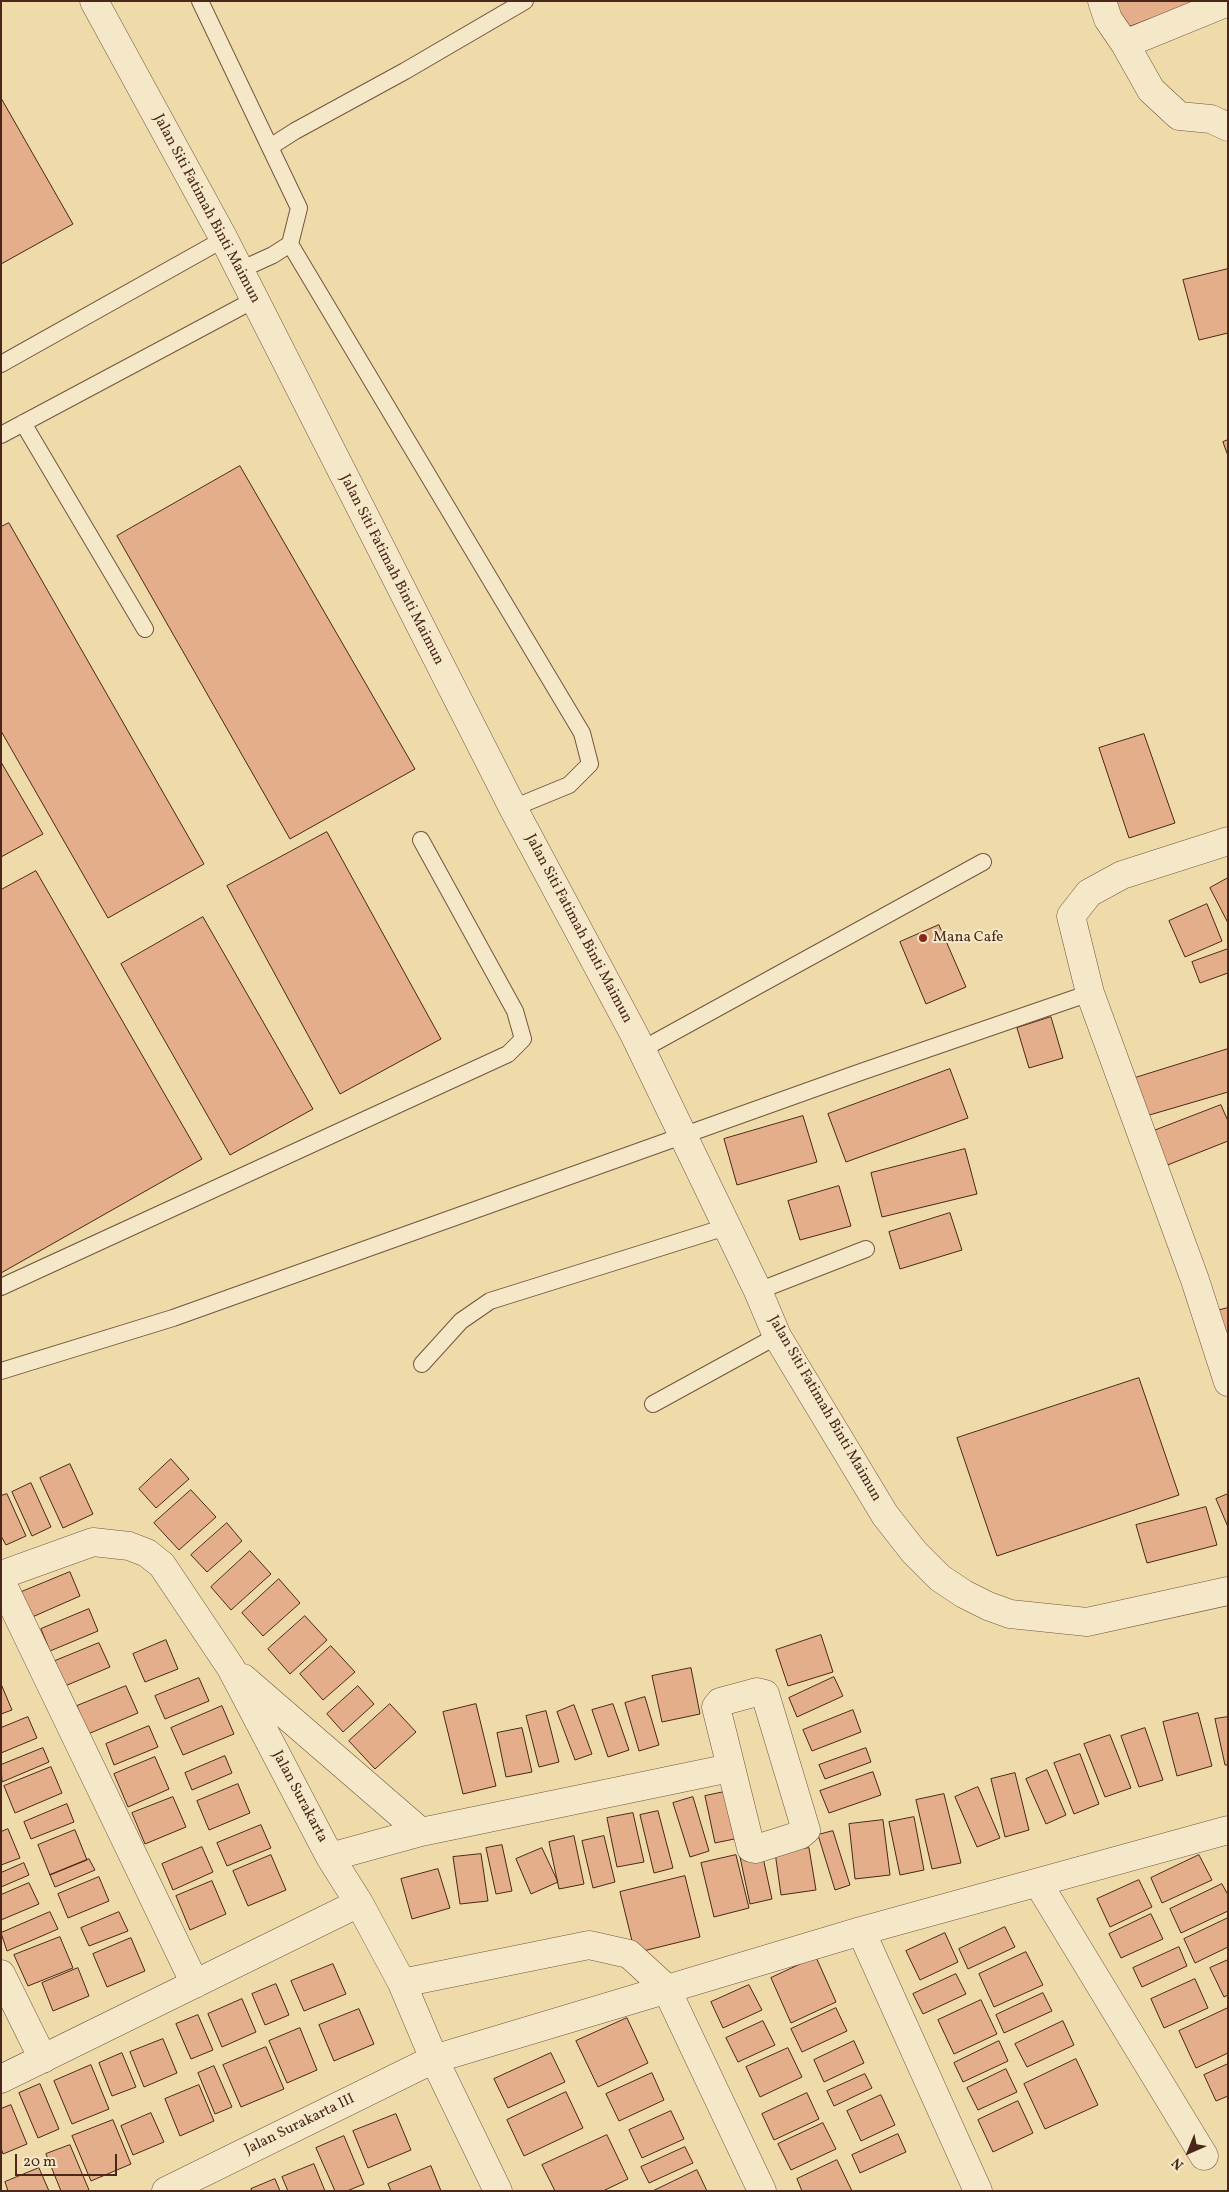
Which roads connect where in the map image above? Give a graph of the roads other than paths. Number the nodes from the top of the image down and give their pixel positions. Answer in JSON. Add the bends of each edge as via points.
{"nodes":[{"id":1,"x":94,"y":1,"type":"edge"},
{"id":2,"x":200,"y":1,"type":"edge"},
{"id":3,"x":525,"y":1,"type":"edge"},
{"id":4,"x":1102,"y":1,"type":"edge"},
{"id":5,"x":1228,"y":2,"type":"edge"},
{"id":6,"x":1125,"y":44,"type":"junction"},
{"id":7,"x":1228,"y":127,"type":"edge"},
{"id":8,"x":270,"y":147,"type":"junction"},
{"id":9,"x":224,"y":240,"type":"junction"},
{"id":10,"x":290,"y":244,"type":"junction"},
{"id":11,"x":240,"y":270,"type":"junction"},
{"id":12,"x":254,"y":300,"type":"junction"},
{"id":13,"x":1,"y":364,"type":"edge"},
{"id":14,"x":23,"y":423,"type":"junction"},
{"id":15,"x":1,"y":435,"type":"edge"},
{"id":16,"x":145,"y":628,"type":"dead end"},
{"id":17,"x":513,"y":808,"type":"junction"},
{"id":18,"x":421,"y":840,"type":"dead end"},
{"id":19,"x":1228,"y":841,"type":"edge"},
{"id":20,"x":984,"y":862,"type":"dead end"},
{"id":21,"x":1090,"y":993,"type":"junction"},
{"id":22,"x":641,"y":1050,"type":"junction"},
{"id":23,"x":682,"y":1137,"type":"junction"},
{"id":24,"x":726,"y":1227,"type":"junction"},
{"id":25,"x":866,"y":1249,"type":"dead end"},
{"id":26,"x":1,"y":1287,"type":"edge"},
{"id":27,"x":758,"y":1291,"type":"junction"},
{"id":28,"x":777,"y":1336,"type":"junction"},
{"id":29,"x":422,"y":1364,"type":"dead end"},
{"id":30,"x":1,"y":1371,"type":"edge"},
{"id":31,"x":1228,"y":1382,"type":"edge"},
{"id":32,"x":653,"y":1404,"type":"dead end"},
{"id":33,"x":1,"y":1575,"type":"edge"},
{"id":34,"x":1,"y":1581,"type":"edge"},
{"id":35,"x":1228,"y":1591,"type":"edge"},
{"id":36,"x":231,"y":1668,"type":"junction"},
{"id":37,"x":730,"y":1768,"type":"junction"},
{"id":38,"x":1228,"y":1830,"type":"edge"},
{"id":39,"x":421,"y":1832,"type":"junction"},
{"id":40,"x":330,"y":1857,"type":"junction"},
{"id":41,"x":1038,"y":1883,"type":"junction"},
{"id":42,"x":359,"y":1904,"type":"junction"},
{"id":43,"x":861,"y":1931,"type":"junction"},
{"id":44,"x":1,"y":1974,"type":"edge"},
{"id":45,"x":402,"y":1983,"type":"junction"},
{"id":46,"x":195,"y":1984,"type":"junction"},
{"id":47,"x":666,"y":1988,"type":"junction"},
{"id":48,"x":43,"y":2059,"type":"junction"},
{"id":49,"x":434,"y":2059,"type":"junction"},
{"id":50,"x":1,"y":2079,"type":"edge"},
{"id":51,"x":1204,"y":2156,"type":"dead end"},
{"id":52,"x":166,"y":2191,"type":"edge"},
{"id":53,"x":498,"y":2191,"type":"edge"},
{"id":54,"x":762,"y":2191,"type":"edge"},
{"id":55,"x":978,"y":2191,"type":"edge"}],
"edges":[{"from":1,"to":9,"type":"street","name":"Jalan Siti Fatimah Binti Maimun"},
{"from":2,"to":8,"type":"lane"},
{"from":3,"to":8,"type":"lane"},
{"from":4,"to":6,"type":"street","via":[[1108,20]]},
{"from":5,"to":6,"type":"street"},
{"from":6,"to":7,"type":"street","via":[[1151,90],[1179,116],[1211,119]]},
{"from":8,"to":10,"type":"lane","via":[[299,208]]},
{"from":9,"to":11,"type":"street","name":"Jalan Siti Fatimah Binti Maimun"},
{"from":9,"to":13,"type":"lane"},
{"from":10,"to":11,"type":"lane"},
{"from":10,"to":17,"type":"lane","via":[[582,733],[590,764],[569,785]]},
{"from":11,"to":12,"type":"street","name":"Jalan Siti Fatimah Binti Maimun"},
{"from":12,"to":14,"type":"lane"},
{"from":12,"to":17,"type":"street","name":"Jalan Siti Fatimah Binti Maimun"},
{"from":14,"to":15,"type":"lane"},
{"from":14,"to":16,"type":"lane"},
{"from":17,"to":22,"type":"street","name":"Jalan Siti Fatimah Binti Maimun"},
{"from":18,"to":26,"type":"lane","via":[[515,1011],[523,1040],[508,1054]]},
{"from":19,"to":21,"type":"street","via":[[1122,875],[1090,893],[1071,916]]},
{"from":20,"to":22,"type":"lane"},
{"from":21,"to":23,"type":"lane"},
{"from":21,"to":31,"type":"street","via":[[1195,1280]]},
{"from":22,"to":23,"type":"street","name":"Jalan Siti Fatimah Binti Maimun"},
{"from":23,"to":24,"type":"street","name":"Jalan Siti Fatimah Binti Maimun"},
{"from":23,"to":30,"type":"lane","via":[[173,1318]]},
{"from":24,"to":27,"type":"street","name":"Jalan Siti Fatimah Binti Maimun"},
{"from":24,"to":29,"type":"lane","via":[[490,1301],[461,1321]]},
{"from":25,"to":27,"type":"lane"},
{"from":27,"to":28,"type":"street","name":"Jalan Siti Fatimah Binti Maimun"},
{"from":28,"to":32,"type":"lane"},
{"from":28,"to":35,"type":"street","name":"Jalan Siti Fatimah Binti Maimun","via":[[885,1515],[940,1578],[964,1594],[1010,1614],[1086,1622]]},
{"from":33,"to":36,"type":"street","name":"Jalan Surakarta","via":[[93,1542],[129,1546],[147,1553],[162,1565]]},
{"from":34,"to":46,"type":"street"},
{"from":36,"to":39,"type":"street"},
{"from":36,"to":40,"type":"street","name":"Jalan Surakarta"},
{"from":37,"to":37,"type":"street","via":[[716,1707],[720,1702],[757,1692],[765,1694],[806,1830],[800,1835],[751,1848]]},
{"from":37,"to":39,"type":"street"},
{"from":38,"to":41,"type":"street","name":"Jalan Surakarta III"},
{"from":39,"to":40,"type":"street"},
{"from":40,"to":42,"type":"street","name":"Jalan Surakarta"},
{"from":41,"to":43,"type":"street","name":"Jalan Surakarta III"},
{"from":41,"to":51,"type":"street"},
{"from":42,"to":45,"type":"street","name":"Jalan Surakarta"},
{"from":42,"to":46,"type":"street"},
{"from":43,"to":47,"type":"street","name":"Jalan Surakarta III"},
{"from":43,"to":55,"type":"street"},
{"from":44,"to":48,"type":"street"},
{"from":45,"to":47,"type":"street","via":[[589,1945],[629,1954]]},
{"from":45,"to":49,"type":"street","name":"Jalan Surakarta"},
{"from":46,"to":48,"type":"street"},
{"from":47,"to":49,"type":"street","name":"Jalan Surakarta III"},
{"from":47,"to":54,"type":"street"},
{"from":48,"to":50,"type":"street"},
{"from":49,"to":52,"type":"street","name":"Jalan Surakarta III"},
{"from":49,"to":53,"type":"street","name":"Jalan Surakarta"}]}
